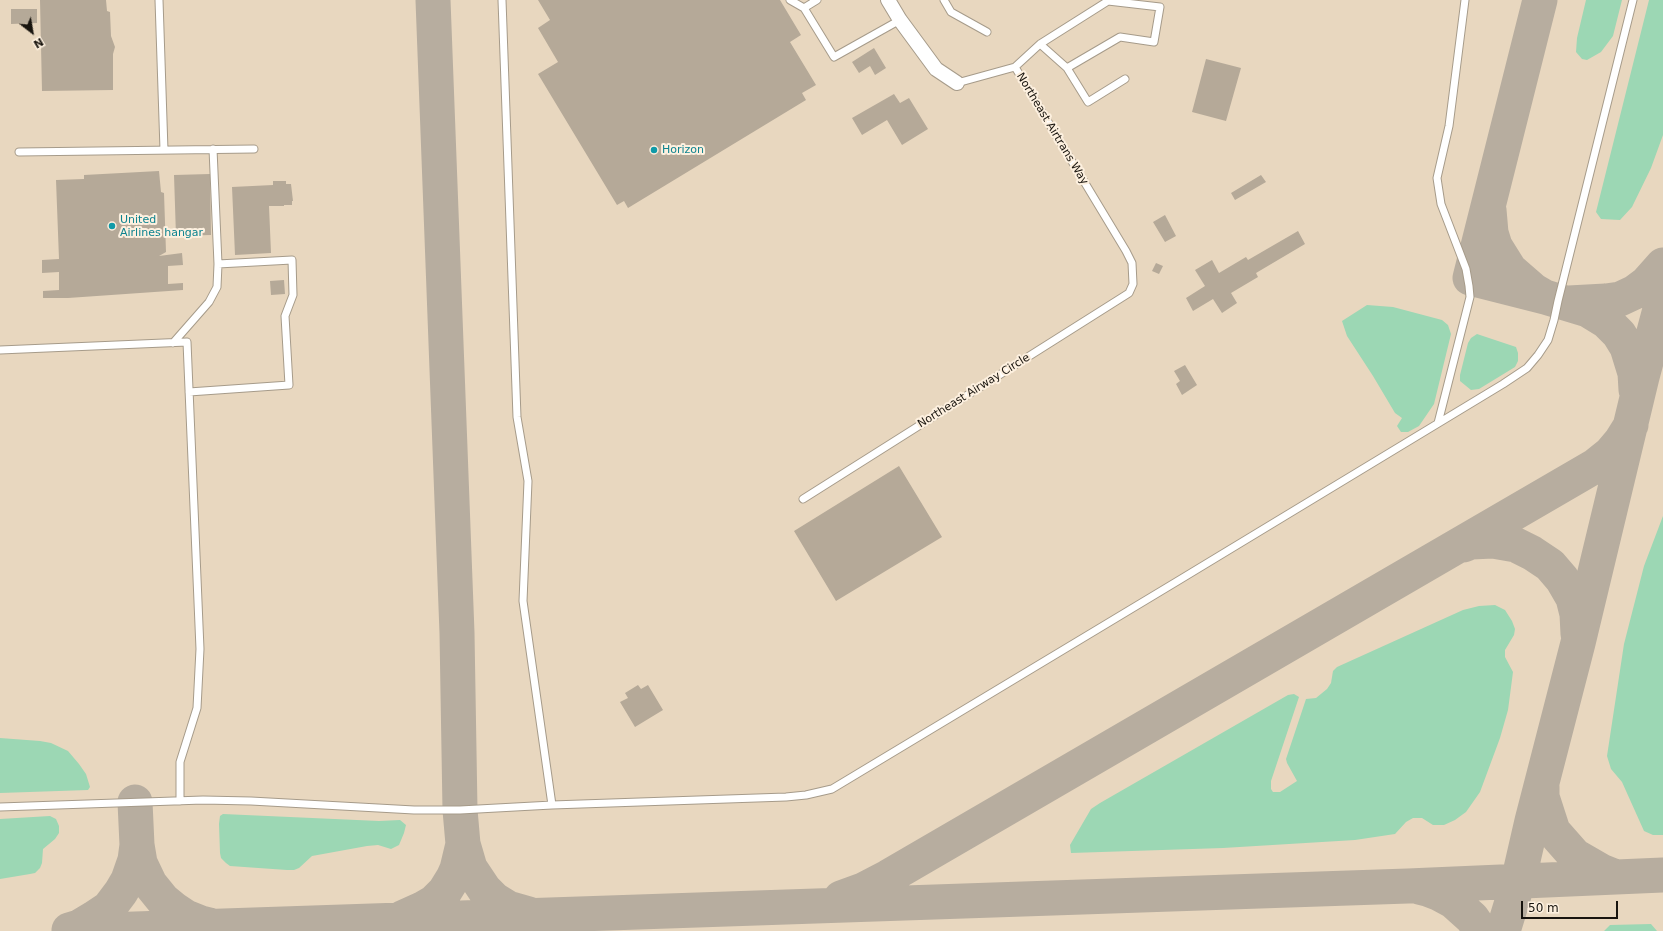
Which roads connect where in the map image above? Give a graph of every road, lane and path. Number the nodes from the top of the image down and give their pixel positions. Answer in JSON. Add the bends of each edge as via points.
{"nodes":[{"id":1,"x":159,"y":0,"type":"edge"},
{"id":2,"x":502,"y":0,"type":"edge"},
{"id":3,"x":790,"y":0,"type":"edge"},
{"id":4,"x":817,"y":0,"type":"edge"},
{"id":5,"x":889,"y":0,"type":"edge"},
{"id":6,"x":944,"y":0,"type":"edge"},
{"id":7,"x":1465,"y":0,"type":"edge"},
{"id":8,"x":1633,"y":0,"type":"edge"},
{"id":9,"x":1161,"y":4,"type":"edge"},
{"id":10,"x":804,"y":8,"type":"junction"},
{"id":11,"x":900,"y":20,"type":"junction"},
{"id":12,"x":987,"y":32,"type":"dead end"},
{"id":13,"x":1040,"y":44,"type":"junction"},
{"id":14,"x":1015,"y":67,"type":"junction"},
{"id":15,"x":1067,"y":68,"type":"junction"},
{"id":16,"x":1125,"y":79,"type":"dead end"},
{"id":17,"x":957,"y":82,"type":"joint"},
{"id":18,"x":213,"y":149,"type":"junction"},
{"id":19,"x":254,"y":149,"type":"dead end"},
{"id":20,"x":164,"y":150,"type":"junction"},
{"id":21,"x":19,"y":152,"type":"dead end"},
{"id":22,"x":218,"y":264,"type":"junction"},
{"id":23,"x":1133,"y":275,"type":"joint"},
{"id":24,"x":173,"y":343,"type":"junction"},
{"id":25,"x":0,"y":350,"type":"edge"},
{"id":26,"x":189,"y":392,"type":"junction"},
{"id":27,"x":1438,"y":423,"type":"junction"},
{"id":28,"x":803,"y":499,"type":"dead end"},
{"id":29,"x":180,"y":801,"type":"junction"},
{"id":30,"x":552,"y":805,"type":"junction"},
{"id":31,"x":0,"y":807,"type":"edge"}],
"edges":[{"from":1,"to":20,"type":"lane"},
{"from":2,"to":30,"type":"lane","via":[[517,418],[528,481],[523,601]]},
{"from":3,"to":10,"type":"lane"},
{"from":4,"to":10,"type":"lane"},
{"from":5,"to":11,"type":"street","name":"Northeast Airtrans Way"},
{"from":6,"to":12,"type":"lane","via":[[951,12]]},
{"from":7,"to":27,"type":"lane","via":[[1448,126],[1437,178],[1441,204],[1466,269],[1470,297]]},
{"from":8,"to":27,"type":"lane","via":[[1548,340],[1522,371]]},
{"from":9,"to":13,"type":"lane","via":[[1108,1]]},
{"from":9,"to":15,"type":"lane","via":[[1154,42],[1120,37]]},
{"from":10,"to":11,"type":"lane","via":[[834,57]]},
{"from":11,"to":17,"type":"street","name":"Northeast Airtrans Way","via":[[936,69]]},
{"from":13,"to":14,"type":"lane"},
{"from":13,"to":15,"type":"lane"},
{"from":14,"to":17,"type":"lane","name":"Northeast Airtrans Way"},
{"from":14,"to":23,"type":"lane","name":"Northeast Airtrans Way","via":[[1126,251],[1132,263]]},
{"from":15,"to":16,"type":"lane","via":[[1088,102]]},
{"from":18,"to":19,"type":"lane"},
{"from":18,"to":20,"type":"lane"},
{"from":18,"to":22,"type":"lane"},
{"from":20,"to":21,"type":"lane"},
{"from":22,"to":24,"type":"lane","via":[[217,287],[209,302]]},
{"from":22,"to":26,"type":"lane","via":[[292,260],[293,295],[285,316],[290,385]]},
{"from":23,"to":28,"type":"lane","name":"Northeast Airway Circle","via":[[1129,293]]},
{"from":24,"to":25,"type":"lane"},
{"from":24,"to":26,"type":"lane","via":[[187,342]]},
{"from":26,"to":29,"type":"lane","via":[[200,649],[197,708],[180,762]]},
{"from":27,"to":30,"type":"lane","via":[[832,789],[786,797]]},
{"from":29,"to":30,"type":"lane","via":[[251,801],[414,810]]},
{"from":29,"to":31,"type":"lane"}]}
